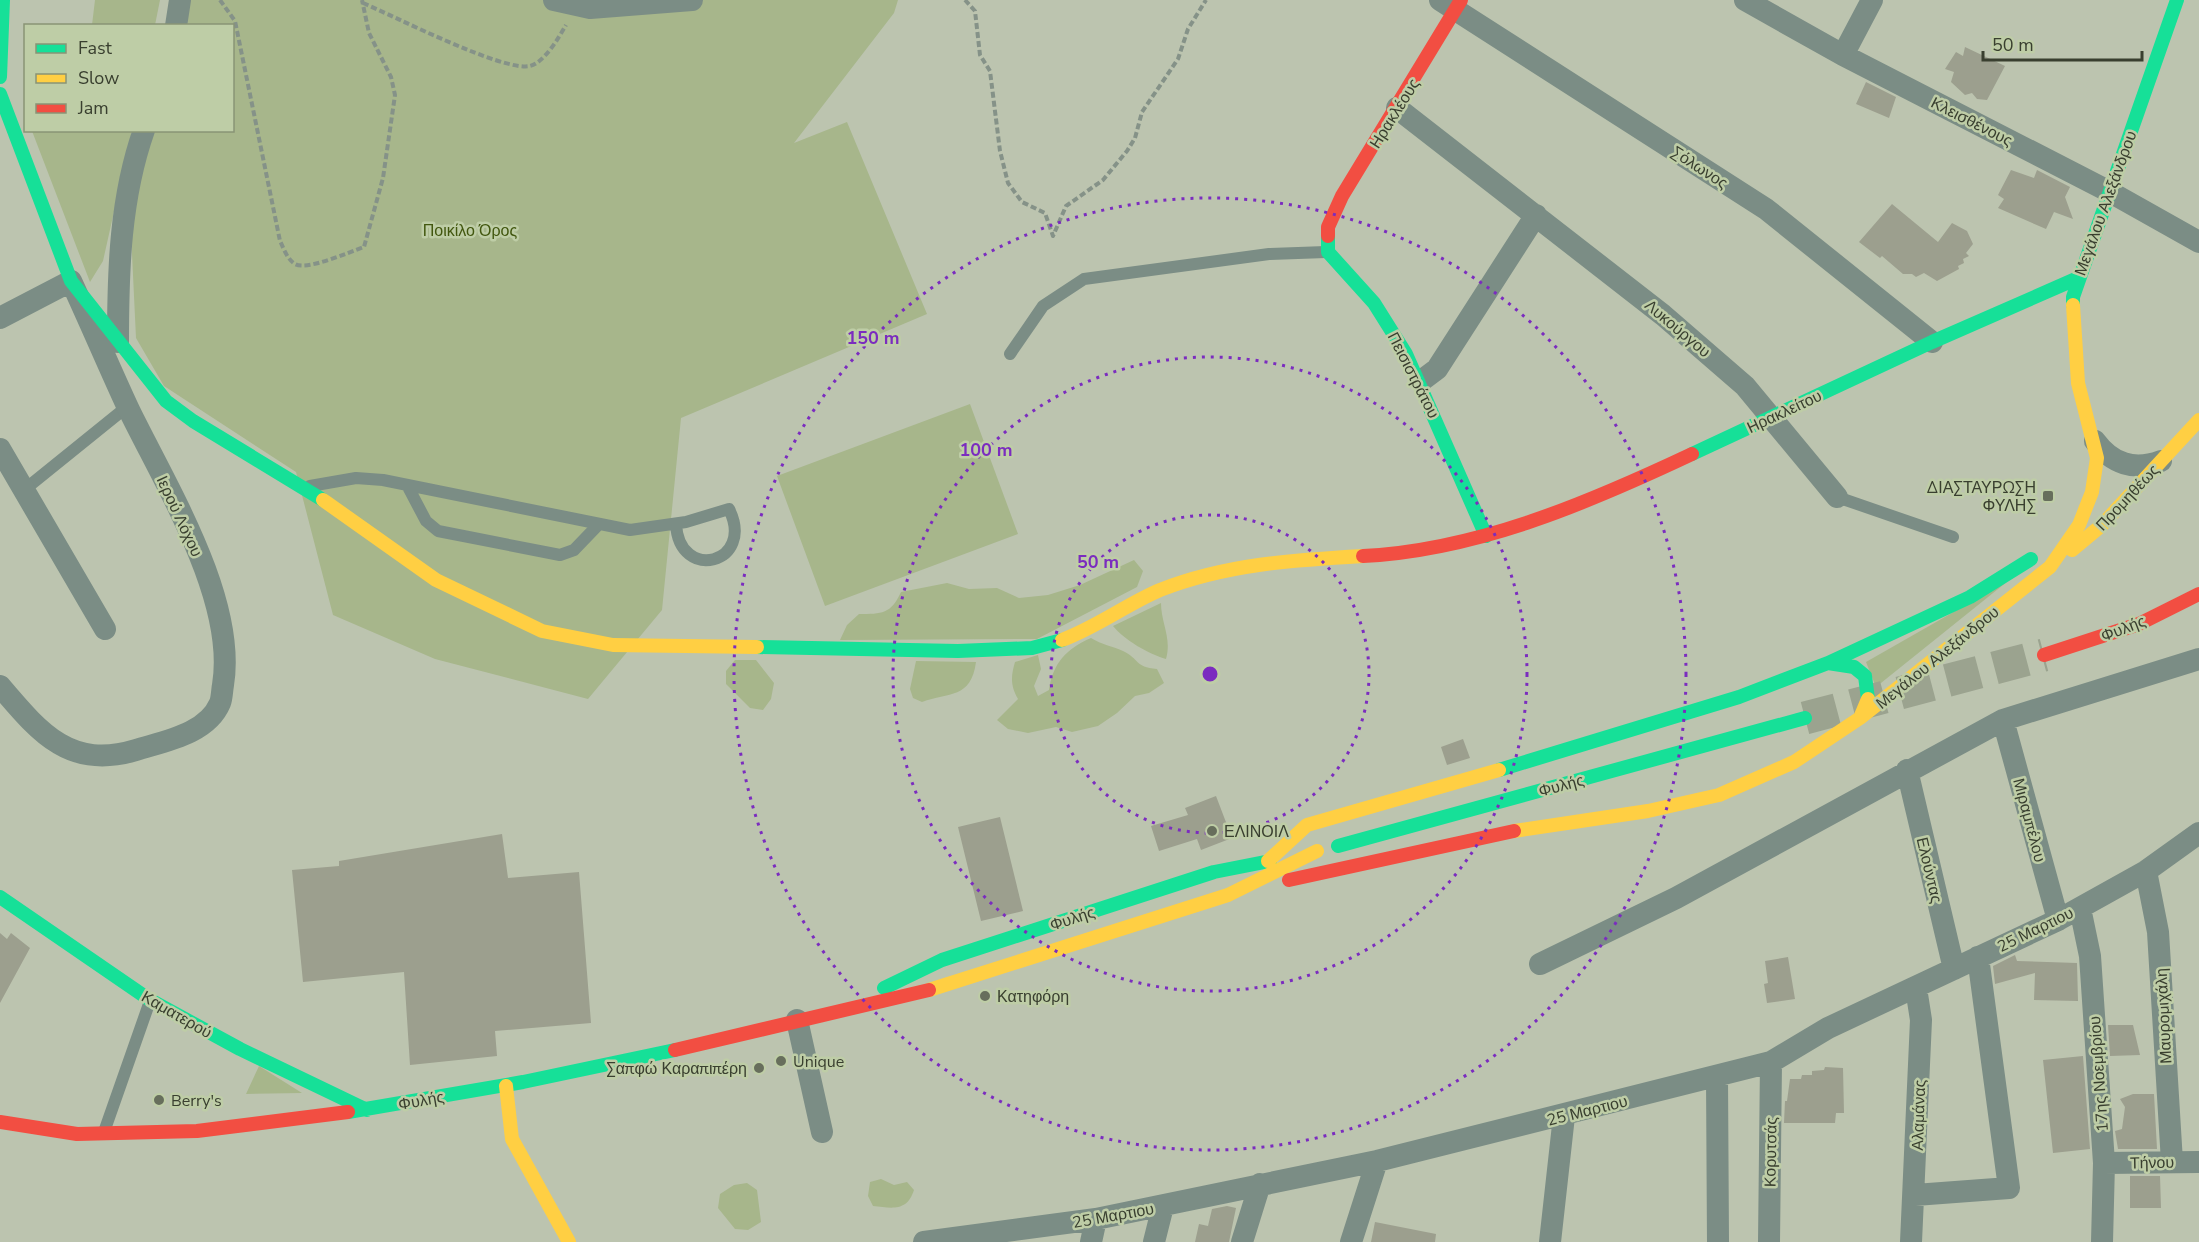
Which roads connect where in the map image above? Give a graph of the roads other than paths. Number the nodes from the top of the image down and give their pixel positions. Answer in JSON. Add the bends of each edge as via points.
{"nodes":[{"id":1,"x":3,"y":0,"type":"edge"},
{"id":2,"x":180,"y":0,"type":"edge"},
{"id":3,"x":692,"y":0,"type":"edge"},
{"id":4,"x":1745,"y":0,"type":"edge"},
{"id":5,"x":1872,"y":0,"type":"edge"},
{"id":6,"x":2177,"y":0,"type":"edge"},
{"id":7,"x":563,"y":2,"type":"edge"},
{"id":8,"x":1452,"y":3,"type":"edge"},
{"id":9,"x":176,"y":24,"type":"edge"},
{"id":10,"x":1843,"y":55,"type":"junction"},
{"id":11,"x":0,"y":77,"type":"edge"},
{"id":12,"x":0,"y":94,"type":"edge"},
{"id":13,"x":1397,"y":108,"type":"junction"},
{"id":14,"x":143,"y":132,"type":"edge"},
{"id":15,"x":2110,"y":192,"type":"junction"},
{"id":16,"x":1536,"y":215,"type":"junction"},
{"id":17,"x":2199,"y":242,"type":"edge"},
{"id":18,"x":1328,"y":252,"type":"junction"},
{"id":19,"x":2078,"y":278,"type":"junction"},
{"id":20,"x":71,"y":281,"type":"junction"},
{"id":21,"x":0,"y":318,"type":"edge"},
{"id":22,"x":118,"y":342,"type":"junction"},
{"id":23,"x":1932,"y":342,"type":"junction"},
{"id":24,"x":1010,"y":354,"type":"dead end"},
{"id":25,"x":1421,"y":381,"type":"junction"},
{"id":26,"x":128,"y":406,"type":"junction"},
{"id":27,"x":2084,"y":412,"type":"junction"},
{"id":28,"x":1769,"y":418,"type":"junction"},
{"id":29,"x":2199,"y":420,"type":"edge"},
{"id":30,"x":0,"y":449,"type":"edge"},
{"id":31,"x":2088,"y":449,"type":"junction"},
{"id":32,"x":2161,"y":461,"type":"junction"},
{"id":33,"x":407,"y":485,"type":"junction"},
{"id":34,"x":304,"y":487,"type":"junction"},
{"id":35,"x":24,"y":490,"type":"junction"},
{"id":36,"x":1837,"y":497,"type":"joint"},
{"id":37,"x":2073,"y":501,"type":"dead end"},
{"id":38,"x":599,"y":524,"type":"junction"},
{"id":39,"x":676,"y":524,"type":"junction"},
{"id":40,"x":1486,"y":536,"type":"junction"},
{"id":41,"x":1953,"y":537,"type":"dead end"},
{"id":42,"x":2050,"y":567,"type":"junction"},
{"id":43,"x":2199,"y":594,"type":"edge"},
{"id":44,"x":105,"y":629,"type":"dead end"},
{"id":45,"x":2044,"y":655,"type":"tunnel mouth"},
{"id":46,"x":2199,"y":659,"type":"edge"},
{"id":47,"x":1828,"y":663,"type":"junction"},
{"id":48,"x":0,"y":686,"type":"edge"},
{"id":49,"x":1805,"y":718,"type":"tunnel mouth"},
{"id":50,"x":1860,"y":718,"type":"junction"},
{"id":51,"x":2003,"y":720,"type":"junction"},
{"id":52,"x":1907,"y":770,"type":"junction"},
{"id":53,"x":2199,"y":832,"type":"edge"},
{"id":54,"x":1317,"y":851,"type":"junction"},
{"id":55,"x":1268,"y":861,"type":"junction"},
{"id":56,"x":2146,"y":871,"type":"junction"},
{"id":57,"x":1227,"y":895,"type":"junction"},
{"id":58,"x":0,"y":897,"type":"edge"},
{"id":59,"x":2080,"y":908,"type":"junction"},
{"id":60,"x":2058,"y":920,"type":"junction"},
{"id":61,"x":1978,"y":957,"type":"junction"},
{"id":62,"x":1540,"y":964,"type":"dead end"},
{"id":63,"x":1954,"y":969,"type":"junction"},
{"id":64,"x":1916,"y":988,"type":"junction"},
{"id":65,"x":150,"y":1000,"type":"junction"},
{"id":66,"x":837,"y":1012,"type":"junction"},
{"id":67,"x":797,"y":1020,"type":"junction"},
{"id":68,"x":1771,"y":1062,"type":"junction"},
{"id":69,"x":1717,"y":1077,"type":"junction"},
{"id":70,"x":506,"y":1086,"type":"junction"},
{"id":71,"x":367,"y":1110,"type":"junction"},
{"id":72,"x":1564,"y":1116,"type":"junction"},
{"id":73,"x":0,"y":1122,"type":"edge"},
{"id":74,"x":822,"y":1132,"type":"dead end"},
{"id":75,"x":103,"y":1135,"type":"junction"},
{"id":76,"x":1377,"y":1161,"type":"junction"},
{"id":77,"x":2172,"y":1162,"type":"junction"},
{"id":78,"x":2199,"y":1162,"type":"edge"},
{"id":79,"x":2104,"y":1163,"type":"junction"},
{"id":80,"x":1260,"y":1184,"type":"junction"},
{"id":81,"x":1915,"y":1195,"type":"junction"},
{"id":82,"x":1163,"y":1206,"type":"junction"},
{"id":83,"x":1096,"y":1219,"type":"junction"},
{"id":84,"x":1047,"y":1234,"type":"edge"},
{"id":85,"x":569,"y":1242,"type":"edge"},
{"id":86,"x":924,"y":1242,"type":"edge"},
{"id":87,"x":1091,"y":1242,"type":"edge"},
{"id":88,"x":1154,"y":1242,"type":"edge"},
{"id":89,"x":1242,"y":1242,"type":"edge"},
{"id":90,"x":1351,"y":1242,"type":"edge"},
{"id":91,"x":1550,"y":1242,"type":"edge"},
{"id":92,"x":1718,"y":1242,"type":"edge"},
{"id":93,"x":1769,"y":1242,"type":"edge"},
{"id":94,"x":1911,"y":1242,"type":"edge"},
{"id":95,"x":2102,"y":1242,"type":"edge"}],
"edges":[{"from":1,"to":11,"type":"main road"},
{"from":2,"to":9,"type":"street"},
{"from":3,"to":7,"type":"street","via":[[590,8]]},
{"from":4,"to":10,"type":"street","name":"Κλεισθένους"},
{"from":5,"to":10,"type":"street"},
{"from":6,"to":15,"type":"main road","name":"Μεγάλου Αλεξάνδρου"},
{"from":8,"to":13,"type":"main road","name":"Ηρακλέους"},
{"from":8,"to":23,"type":"street","name":"Σόλωνος","via":[[1766,209]]},
{"from":10,"to":15,"type":"street","name":"Κλεισθένους"},
{"from":12,"to":20,"type":"main road","name":"Ιερού Λόχου"},
{"from":13,"to":16,"type":"street","name":"Λυκούργου"},
{"from":13,"to":18,"type":"main road","name":"Ηρακλέους","via":[[1342,196],[1328,227]]},
{"from":14,"to":22,"type":"street","via":[[126,201]]},
{"from":15,"to":17,"type":"street","name":"Κλεισθένους"},
{"from":15,"to":19,"type":"main road","name":"Μεγάλου Αλεξάνδρου"},
{"from":16,"to":25,"type":"street","via":[[1437,369]]},
{"from":16,"to":28,"type":"street","name":"Λυκούργου","via":[[1663,315],[1745,386]]},
{"from":18,"to":24,"type":"lane","via":[[1258,255],[1084,279],[1043,306]]},
{"from":18,"to":25,"type":"main road","name":"Πεισιστράτου","via":[[1374,303]]},
{"from":19,"to":23,"type":"main road","name":"Ηρακλείτου"},
{"from":19,"to":27,"type":"main road","name":"Μεγάλου Αλεξάνδρου","via":[[2072,324]]},
{"from":20,"to":21,"type":"street"},
{"from":20,"to":22,"type":"main road","name":"Ηρακλείτου"},
{"from":20,"to":26,"type":"street","name":"Ιερού Λόχου"},
{"from":22,"to":34,"type":"main road","name":"Ηρακλείτου","via":[[166,401]]},
{"from":23,"to":28,"type":"main road","name":"Ηρακλείτου"},
{"from":25,"to":40,"type":"main road","name":"Πεισιστράτου"},
{"from":26,"to":35,"type":"lane"},
{"from":26,"to":48,"type":"street","name":"Ιερού Λόχου","via":[[199,555],[220,614],[226,664],[220,703],[195,732],[115,756],[85,756],[59,744],[29,720]]},
{"from":27,"to":31,"type":"main road","name":"Μεγάλου Αλεξάνδρου"},
{"from":27,"to":31,"type":"main road","name":"Μεγάλου Αλεξάνδρου"},
{"from":28,"to":36,"type":"street","name":"Λυκούργου"},
{"from":28,"to":40,"type":"main road","name":"Ηρακλείτου","via":[[1613,491]]},
{"from":29,"to":32,"type":"main road","name":"Προμηθέως"},
{"from":30,"to":35,"type":"street"},
{"from":31,"to":32,"type":"street","via":[[2122,464],[2145,466]]},
{"from":31,"to":42,"type":"main road","name":"Μεγάλου Αλεξάνδρου","via":[[2093,481],[2085,511],[2072,540]]},
{"from":32,"to":42,"type":"main road","name":"Προμηθέως","via":[[2102,525]]},
{"from":33,"to":34,"type":"lane","via":[[356,478]]},
{"from":33,"to":38,"type":"lane"},
{"from":33,"to":38,"type":"lane","via":[[426,521],[438,531],[560,555],[574,550]]},
{"from":34,"to":40,"type":"main road","name":"Ηρακλείτου","via":[[436,580],[518,622],[566,637],[649,647],[958,651],[1032,648],[1065,639],[1161,590],[1235,569],[1265,562],[1387,555]]},
{"from":35,"to":44,"type":"street"},
{"from":36,"to":41,"type":"lane","name":"Λυκούργου"},
{"from":37,"to":47,"type":"main road","name":"Μεγάλου Αλεξάνδρου","via":[[2065,522],[2048,543],[2017,569],[1970,597]]},
{"from":38,"to":39,"type":"lane","via":[[630,530]]},
{"from":39,"to":39,"type":"lane","via":[[729,509],[735,521],[735,539],[725,554],[709,561],[700,560],[691,557],[679,544]]},
{"from":42,"to":50,"type":"main road","name":"Μεγάλου Αλεξάνδρου"},
{"from":43,"to":45,"type":"main road","name":"Φυλής","via":[[2139,624]]},
{"from":46,"to":51,"type":"street"},
{"from":47,"to":50,"type":"main road","via":[[1850,664],[1865,676],[1868,698]]},
{"from":47,"to":55,"type":"main road","name":"Μεγάλου Αλεξάνδρου","via":[[1637,730],[1307,825]]},
{"from":49,"to":54,"type":"main road","name":"Φυλής"},
{"from":50,"to":57,"type":"main road","name":"Μεγάλου Αλεξάνδρου","via":[[1794,762],[1719,795],[1381,858]]},
{"from":51,"to":52,"type":"street"},
{"from":51,"to":60,"type":"street","name":"Μιραμπέλου"},
{"from":52,"to":62,"type":"street","via":[[1676,898]]},
{"from":52,"to":63,"type":"street","name":"Ελούντας"},
{"from":53,"to":56,"type":"street","name":"25 Μαρτιου"},
{"from":54,"to":55,"type":"main road","name":"Φυλής"},
{"from":54,"to":57,"type":"main road","name":"Φυλής"},
{"from":55,"to":66,"type":"main road","name":"Φυλής","via":[[1214,873],[942,960]]},
{"from":56,"to":59,"type":"street","name":"25 Μαρτιου"},
{"from":56,"to":77,"type":"street","name":"Μαυρομιχάλη","via":[[2158,932]]},
{"from":57,"to":66,"type":"main road","name":"Φυλής","via":[[950,985]]},
{"from":58,"to":65,"type":"main road","name":"Καματερού"},
{"from":59,"to":60,"type":"street","name":"25 Μαρτιου"},
{"from":59,"to":79,"type":"street","name":"17ης Νοεμβρίου","via":[[2090,956]]},
{"from":60,"to":61,"type":"street","name":"25 Μαρτιου"},
{"from":61,"to":63,"type":"street","name":"25 Μαρτιου"},
{"from":61,"to":81,"type":"street","via":[[2009,1188]]},
{"from":63,"to":64,"type":"street","name":"25 Μαρτιου"},
{"from":64,"to":68,"type":"street","name":"25 Μαρτιου","via":[[1828,1028]]},
{"from":64,"to":81,"type":"street","name":"Αλαμάνας","via":[[1921,1020]]},
{"from":65,"to":71,"type":"main road","name":"Καματερού","via":[[240,1049]]},
{"from":65,"to":75,"type":"lane"},
{"from":66,"to":67,"type":"main road","name":"Φυλής"},
{"from":67,"to":70,"type":"main road","name":"Φυλής"},
{"from":67,"to":74,"type":"street"},
{"from":68,"to":69,"type":"street","name":"25 Μαρτιου"},
{"from":68,"to":93,"type":"street","name":"Κορυτσάς"},
{"from":69,"to":72,"type":"street","name":"25 Μαρτιου"},
{"from":69,"to":92,"type":"street"},
{"from":70,"to":71,"type":"main road","name":"Φυλής"},
{"from":70,"to":85,"type":"main road","via":[[512,1138]]},
{"from":71,"to":75,"type":"main road","name":"Φυλής","via":[[196,1131]]},
{"from":72,"to":76,"type":"street","name":"25 Μαρτιου"},
{"from":72,"to":91,"type":"street"},
{"from":73,"to":75,"type":"main road","name":"Φυλής"},
{"from":76,"to":80,"type":"street","name":"25 Μαρτιου"},
{"from":76,"to":90,"type":"street"},
{"from":77,"to":78,"type":"street","name":"Τήνου"},
{"from":77,"to":79,"type":"street","name":"Τήνου"},
{"from":79,"to":95,"type":"street","name":"17ης Νοεμβρίου"},
{"from":80,"to":82,"type":"street","name":"25 Μαρτιου"},
{"from":80,"to":89,"type":"street"},
{"from":81,"to":94,"type":"street","name":"Αλαμάνας"},
{"from":82,"to":83,"type":"street","name":"25 Μαρτιου"},
{"from":82,"to":88,"type":"street"},
{"from":83,"to":84,"type":"street","name":"25 Μαρτιου"},
{"from":83,"to":87,"type":"street"},
{"from":84,"to":86,"type":"street","name":"25 Μαρτιου"}]}
